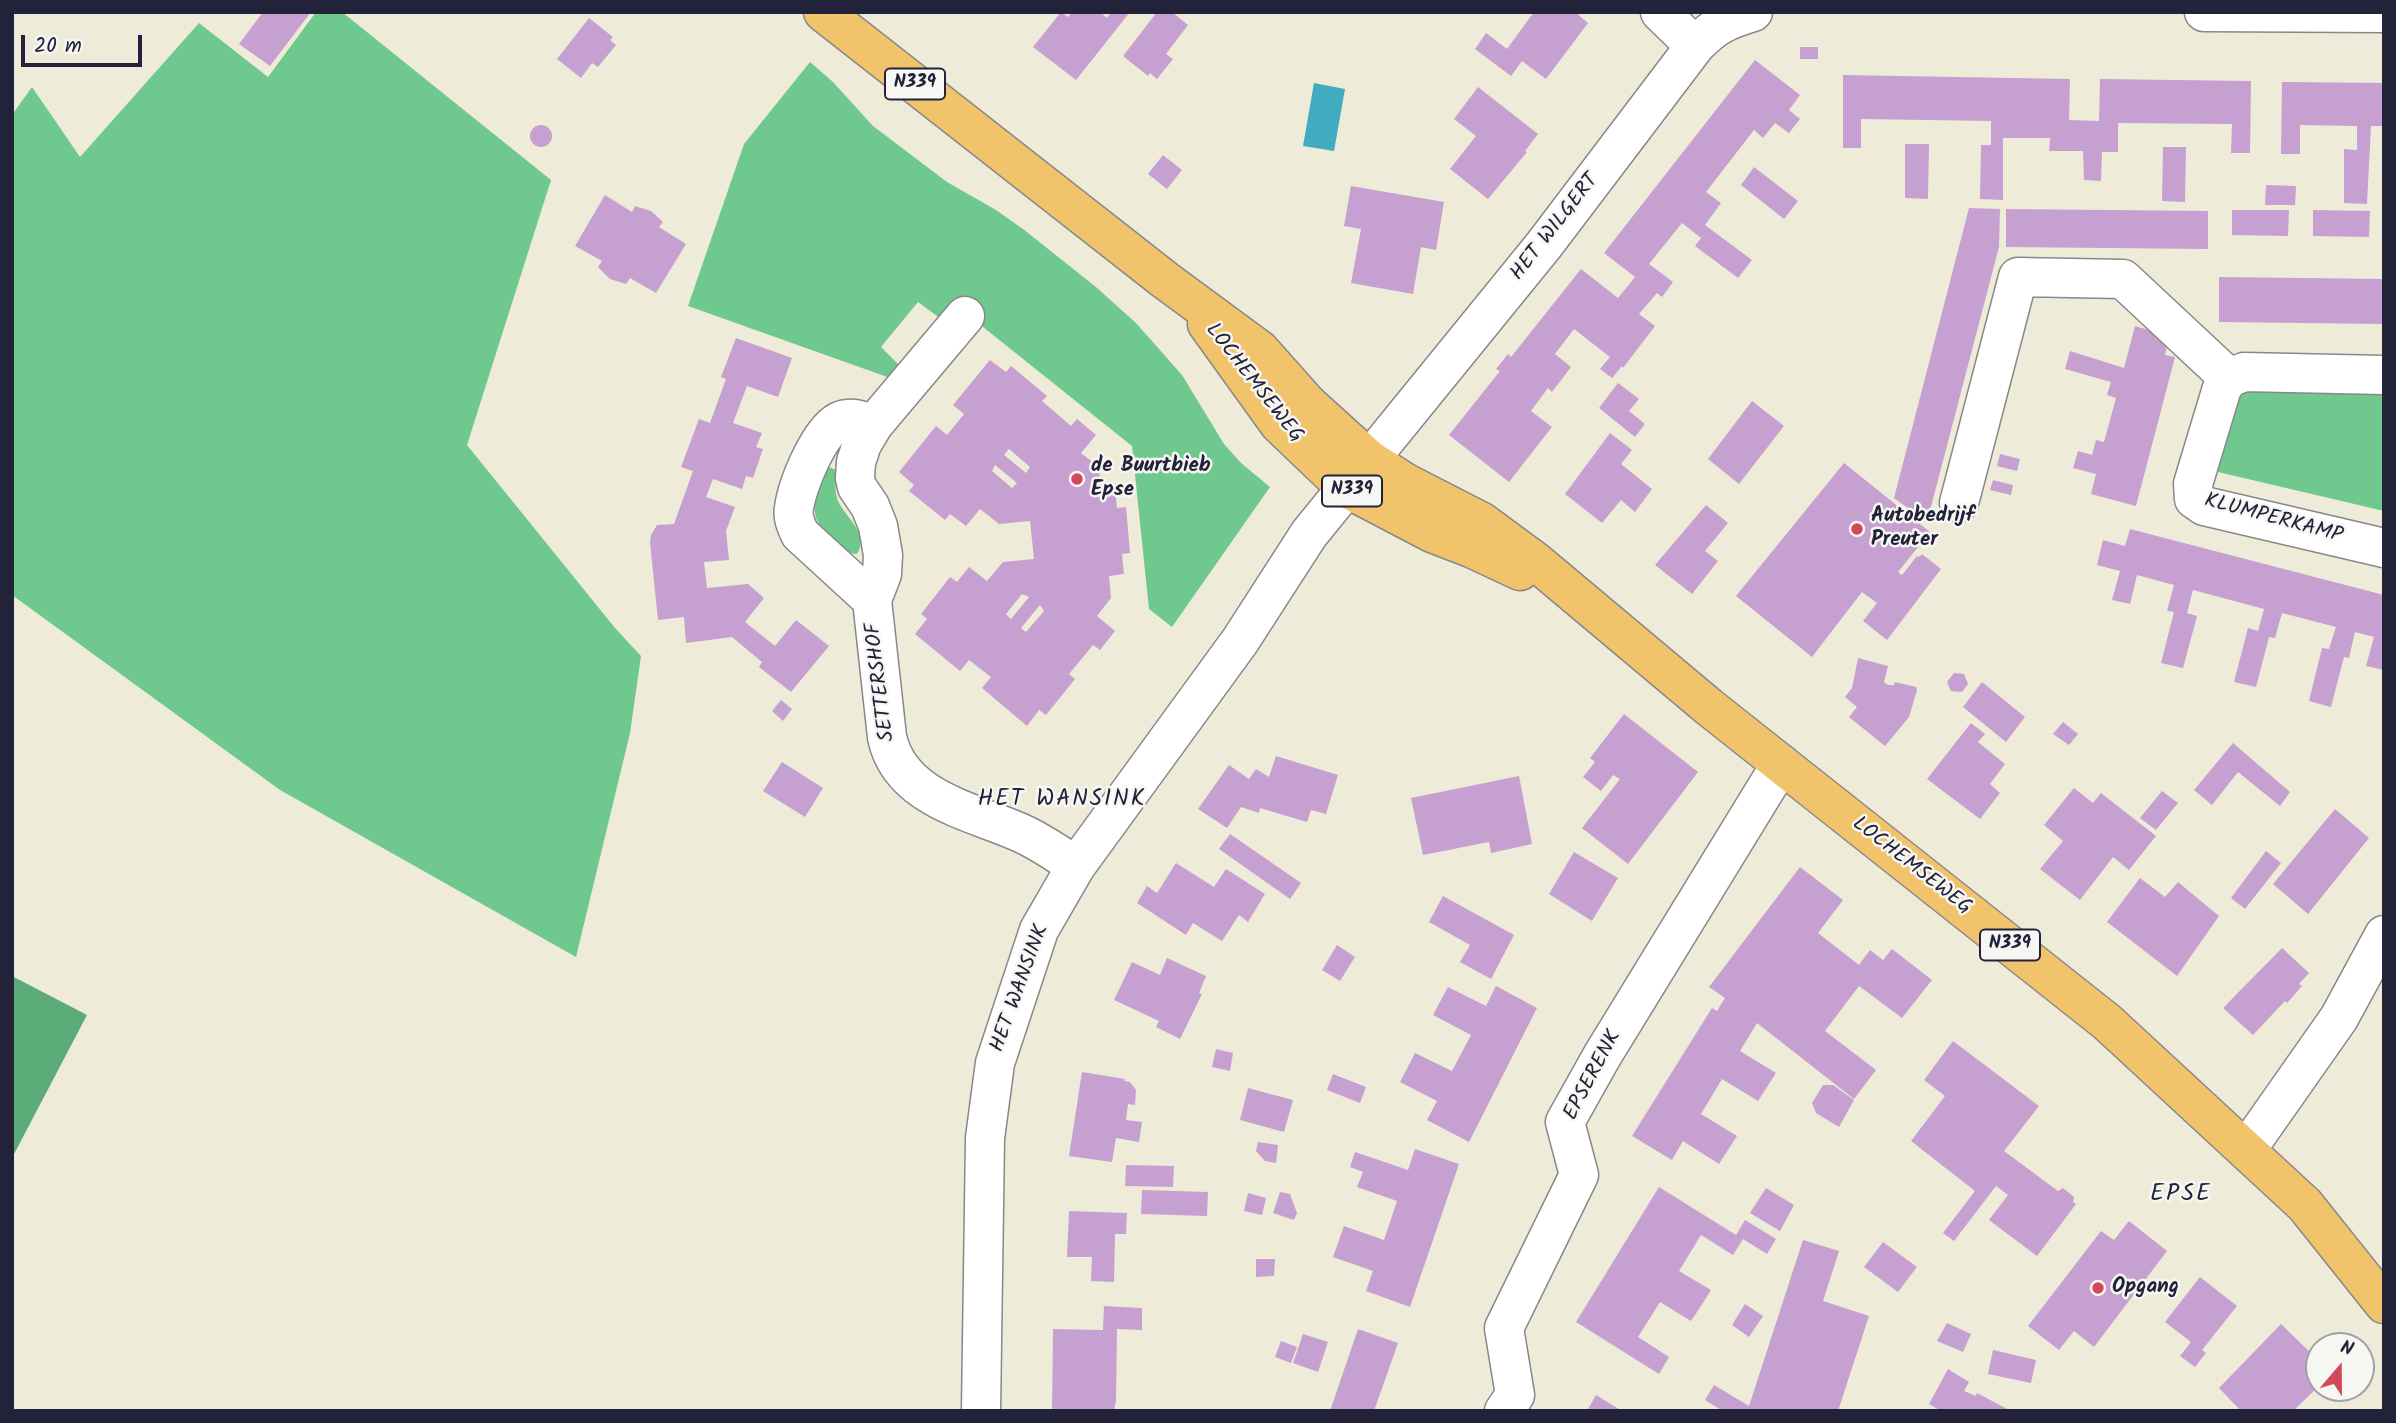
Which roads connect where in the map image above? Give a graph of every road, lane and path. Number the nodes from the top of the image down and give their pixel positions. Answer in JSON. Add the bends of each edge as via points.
{"nodes":[{"id":1,"x":823,"y":12,"type":"edge"},
{"id":2,"x":1660,"y":12,"type":"edge"},
{"id":3,"x":1753,"y":12,"type":"edge"},
{"id":4,"x":2204,"y":12,"type":"edge"},
{"id":5,"x":2384,"y":13,"type":"edge"},
{"id":6,"x":1695,"y":46,"type":"junction"},
{"id":7,"x":965,"y":316,"type":"dead end"},
{"id":8,"x":2384,"y":375,"type":"edge"},
{"id":9,"x":2229,"y":378,"type":"junction"},
{"id":10,"x":874,"y":424,"type":"junction"},
{"id":11,"x":1358,"y":474,"type":"junction"},
{"id":12,"x":1959,"y":503,"type":"dead end"},
{"id":13,"x":2384,"y":548,"type":"edge"},
{"id":14,"x":872,"y":600,"type":"junction"},
{"id":15,"x":1781,"y":764,"type":"junction"},
{"id":16,"x":1076,"y":866,"type":"junction"},
{"id":17,"x":2384,"y":935,"type":"edge"},
{"id":18,"x":2247,"y":1149,"type":"junction"},
{"id":19,"x":2384,"y":1304,"type":"edge"},
{"id":20,"x":981,"y":1411,"type":"edge"},
{"id":21,"x":1504,"y":1411,"type":"edge"}],
"edges":[{"from":1,"to":11,"type":"main road","name":"LOCHEMSEWEG","number":"N339","via":[[1261,350],[1308,404]]},
{"from":2,"to":6,"type":"street"},
{"from":3,"to":6,"type":"street","name":"HET WILGERT","via":[[1712,28]]},
{"from":4,"to":5,"type":"street"},
{"from":6,"to":11,"type":"street","name":"HET WILGERT","via":[[1544,245]]},
{"from":7,"to":10,"type":"street","name":"SETTERSHOF"},
{"from":8,"to":9,"type":"street","via":[[2244,372]]},
{"from":9,"to":12,"type":"street","via":[[2123,279],[2018,277]]},
{"from":9,"to":13,"type":"street","name":"KLUMPERKAMP","via":[[2193,484],[2194,499],[2204,506]]},
{"from":10,"to":14,"type":"street","name":"SETTERSHOF","via":[[862,444],[855,478],[878,526],[883,555]]},
{"from":10,"to":14,"type":"street","name":"SETTERSHOF","via":[[843,419],[831,426],[819,439],[794,507],[800,534]]},
{"from":11,"to":15,"type":"main road","name":"LOCHEMSEWEG","number":"N339","via":[[1406,483],[1482,522]]},
{"from":11,"to":16,"type":"street","name":"HET WANSINK","via":[[1309,534],[1240,641]]},
{"from":14,"to":16,"type":"street","name":"SETTERSHOF","via":[[887,737],[897,764],[916,785],[936,797],[1037,841]]},
{"from":15,"to":18,"type":"main road","name":"LOCHEMSEWEG","number":"N339","via":[[2107,1023]]},
{"from":15,"to":21,"type":"street","name":"EPSERENK","via":[[1566,1122],[1579,1175],[1503,1328],[1514,1395]]},
{"from":16,"to":20,"type":"street","name":"HET WANSINK","via":[[1039,930],[995,1063],[985,1138]]},
{"from":17,"to":18,"type":"street","via":[[2339,1017]]},
{"from":18,"to":19,"type":"main road","name":"LOCHEMSEWEG","number":"N339","via":[[2305,1205]]}]}
